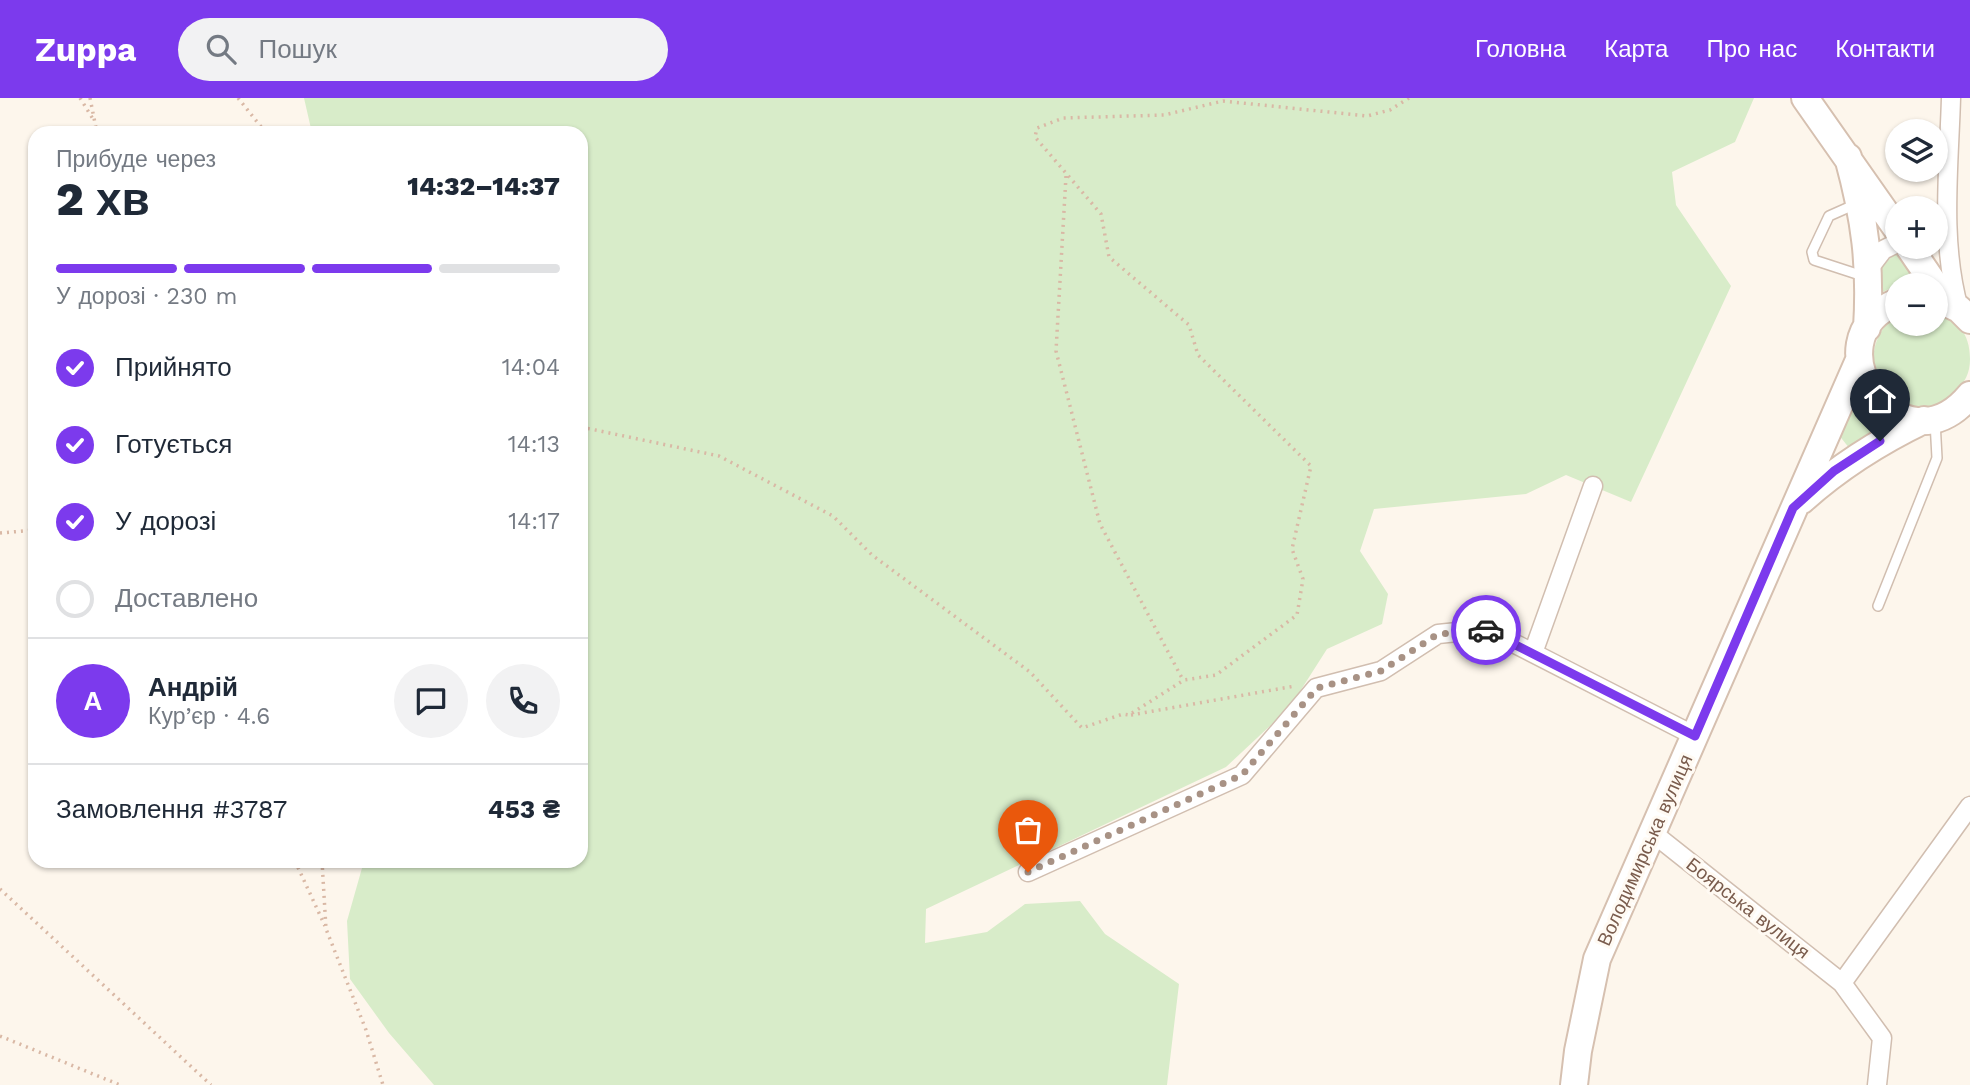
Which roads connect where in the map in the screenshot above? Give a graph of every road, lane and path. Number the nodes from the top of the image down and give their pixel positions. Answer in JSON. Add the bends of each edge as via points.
{"nodes":[{"id":1,"x":80,"y":98,"type":"edge"},
{"id":2,"x":90,"y":98,"type":"edge"},
{"id":3,"x":238,"y":98,"type":"edge"},
{"id":4,"x":1409,"y":98,"type":"edge"},
{"id":5,"x":1805,"y":98,"type":"edge"},
{"id":6,"x":1951,"y":98,"type":"edge"},
{"id":7,"x":95,"y":120,"type":"junction"},
{"id":8,"x":96,"y":126,"type":"edge"},
{"id":9,"x":260,"y":126,"type":"edge"},
{"id":10,"x":1848,"y":157,"type":"junction"},
{"id":11,"x":1067,"y":173,"type":"junction"},
{"id":12,"x":1944,"y":196,"type":"edge"},
{"id":13,"x":1861,"y":202,"type":"junction"},
{"id":14,"x":1885,"y":211,"type":"edge"},
{"id":15,"x":1885,"y":249,"type":"edge"},
{"id":16,"x":1947,"y":259,"type":"edge"},
{"id":17,"x":1870,"y":272,"type":"junction"},
{"id":18,"x":1948,"y":294,"type":"edge"},
{"id":19,"x":1885,"y":310,"type":"edge"},
{"id":20,"x":1867,"y":328,"type":"junction"},
{"id":21,"x":1859,"y":360,"type":"junction"},
{"id":22,"x":1970,"y":395,"type":"edge"},
{"id":23,"x":1943,"y":417,"type":"edge"},
{"id":24,"x":588,"y":429,"type":"edge"},
{"id":25,"x":1592,"y":486,"type":"dead end"},
{"id":26,"x":1793,"y":508,"type":"junction"},
{"id":27,"x":28,"y":531,"type":"edge"},
{"id":28,"x":0,"y":533,"type":"edge"},
{"id":29,"x":1878,"y":606,"type":"dead end"},
{"id":30,"x":1533,"y":653,"type":"junction"},
{"id":31,"x":1184,"y":680,"type":"junction"},
{"id":32,"x":1301,"y":685,"type":"dead end"},
{"id":33,"x":1129,"y":715,"type":"junction"},
{"id":34,"x":1695,"y":736,"type":"junction"},
{"id":35,"x":1970,"y":806,"type":"edge"},
{"id":36,"x":1654,"y":834,"type":"junction"},
{"id":37,"x":298,"y":868,"type":"edge"},
{"id":38,"x":322,"y":868,"type":"edge"},
{"id":39,"x":1028,"y":872,"type":"dead end"},
{"id":40,"x":0,"y":889,"type":"edge"},
{"id":41,"x":326,"y":929,"type":"junction"},
{"id":42,"x":1842,"y":983,"type":"junction"},
{"id":43,"x":0,"y":1036,"type":"edge"},
{"id":44,"x":120,"y":1085,"type":"edge"},
{"id":45,"x":211,"y":1085,"type":"edge"},
{"id":46,"x":383,"y":1085,"type":"edge"},
{"id":47,"x":1574,"y":1085,"type":"edge"},
{"id":48,"x":1877,"y":1085,"type":"edge"}],
"edges":[{"from":1,"to":7,"type":"path"},
{"from":2,"to":7,"type":"path"},
{"from":3,"to":9,"type":"path"},
{"from":4,"to":11,"type":"path","via":[[1390,110],[1367,116],[1223,101],[1164,115],[1063,118],[1037,128],[1035,137]]},
{"from":5,"to":10,"type":"street"},
{"from":6,"to":12,"type":"street"},
{"from":7,"to":8,"type":"path"},
{"from":10,"to":13,"type":"street","name":"Володимирська вулиця"},
{"from":10,"to":14,"type":"street"},
{"from":11,"to":31,"type":"path","via":[[1056,351],[1100,524]]},
{"from":11,"to":31,"type":"path","via":[[1101,214],[1110,257],[1189,325],[1198,355],[1311,466],[1292,549],[1303,579],[1297,615],[1216,675]]},
{"from":13,"to":17,"type":"street","name":"Володимирська вулиця"},
{"from":13,"to":17,"type":"lane","via":[[1829,216],[1812,252],[1814,260]]},
{"from":15,"to":17,"type":"street"},
{"from":16,"to":18,"type":"street","via":[[1951,278]]},
{"from":17,"to":20,"type":"street","name":"Володимирська вулиця"},
{"from":19,"to":20,"type":"street"},
{"from":20,"to":21,"type":"street","name":"Володимирська вулиця"},
{"from":21,"to":23,"type":"street","via":[[1864,383],[1888,411],[1905,418]]},
{"from":21,"to":26,"type":"street","name":"Володимирська вулиця"},
{"from":22,"to":23,"type":"street","name":"Володимирська вулиця"},
{"from":23,"to":26,"type":"street","name":"Володимирська вулиця","via":[[1880,441],[1834,471]]},
{"from":23,"to":29,"type":"lane","via":[[1937,458]]},
{"from":24,"to":33,"type":"path","via":[[719,456],[833,516],[872,555],[1030,672],[1082,728]]},
{"from":25,"to":30,"type":"street"},
{"from":26,"to":34,"type":"street","name":"Володимирська вулиця"},
{"from":27,"to":28,"type":"path"},
{"from":30,"to":34,"type":"street"},
{"from":30,"to":39,"type":"street","via":[[1486,629],[1438,634],[1381,671],[1317,688],[1242,775]]},
{"from":31,"to":33,"type":"path"},
{"from":32,"to":33,"type":"path"},
{"from":34,"to":36,"type":"street","name":"Володимирська вулиця"},
{"from":35,"to":42,"type":"street"},
{"from":36,"to":42,"type":"street","name":"Боярська вулиця"},
{"from":36,"to":47,"type":"street","name":"Володимирська вулиця","via":[[1597,959]]},
{"from":37,"to":41,"type":"path"},
{"from":38,"to":41,"type":"path"},
{"from":40,"to":45,"type":"path"},
{"from":41,"to":46,"type":"path"},
{"from":42,"to":48,"type":"street","name":"Боярська вулиця","via":[[1882,1038]]},
{"from":43,"to":44,"type":"path"}]}
